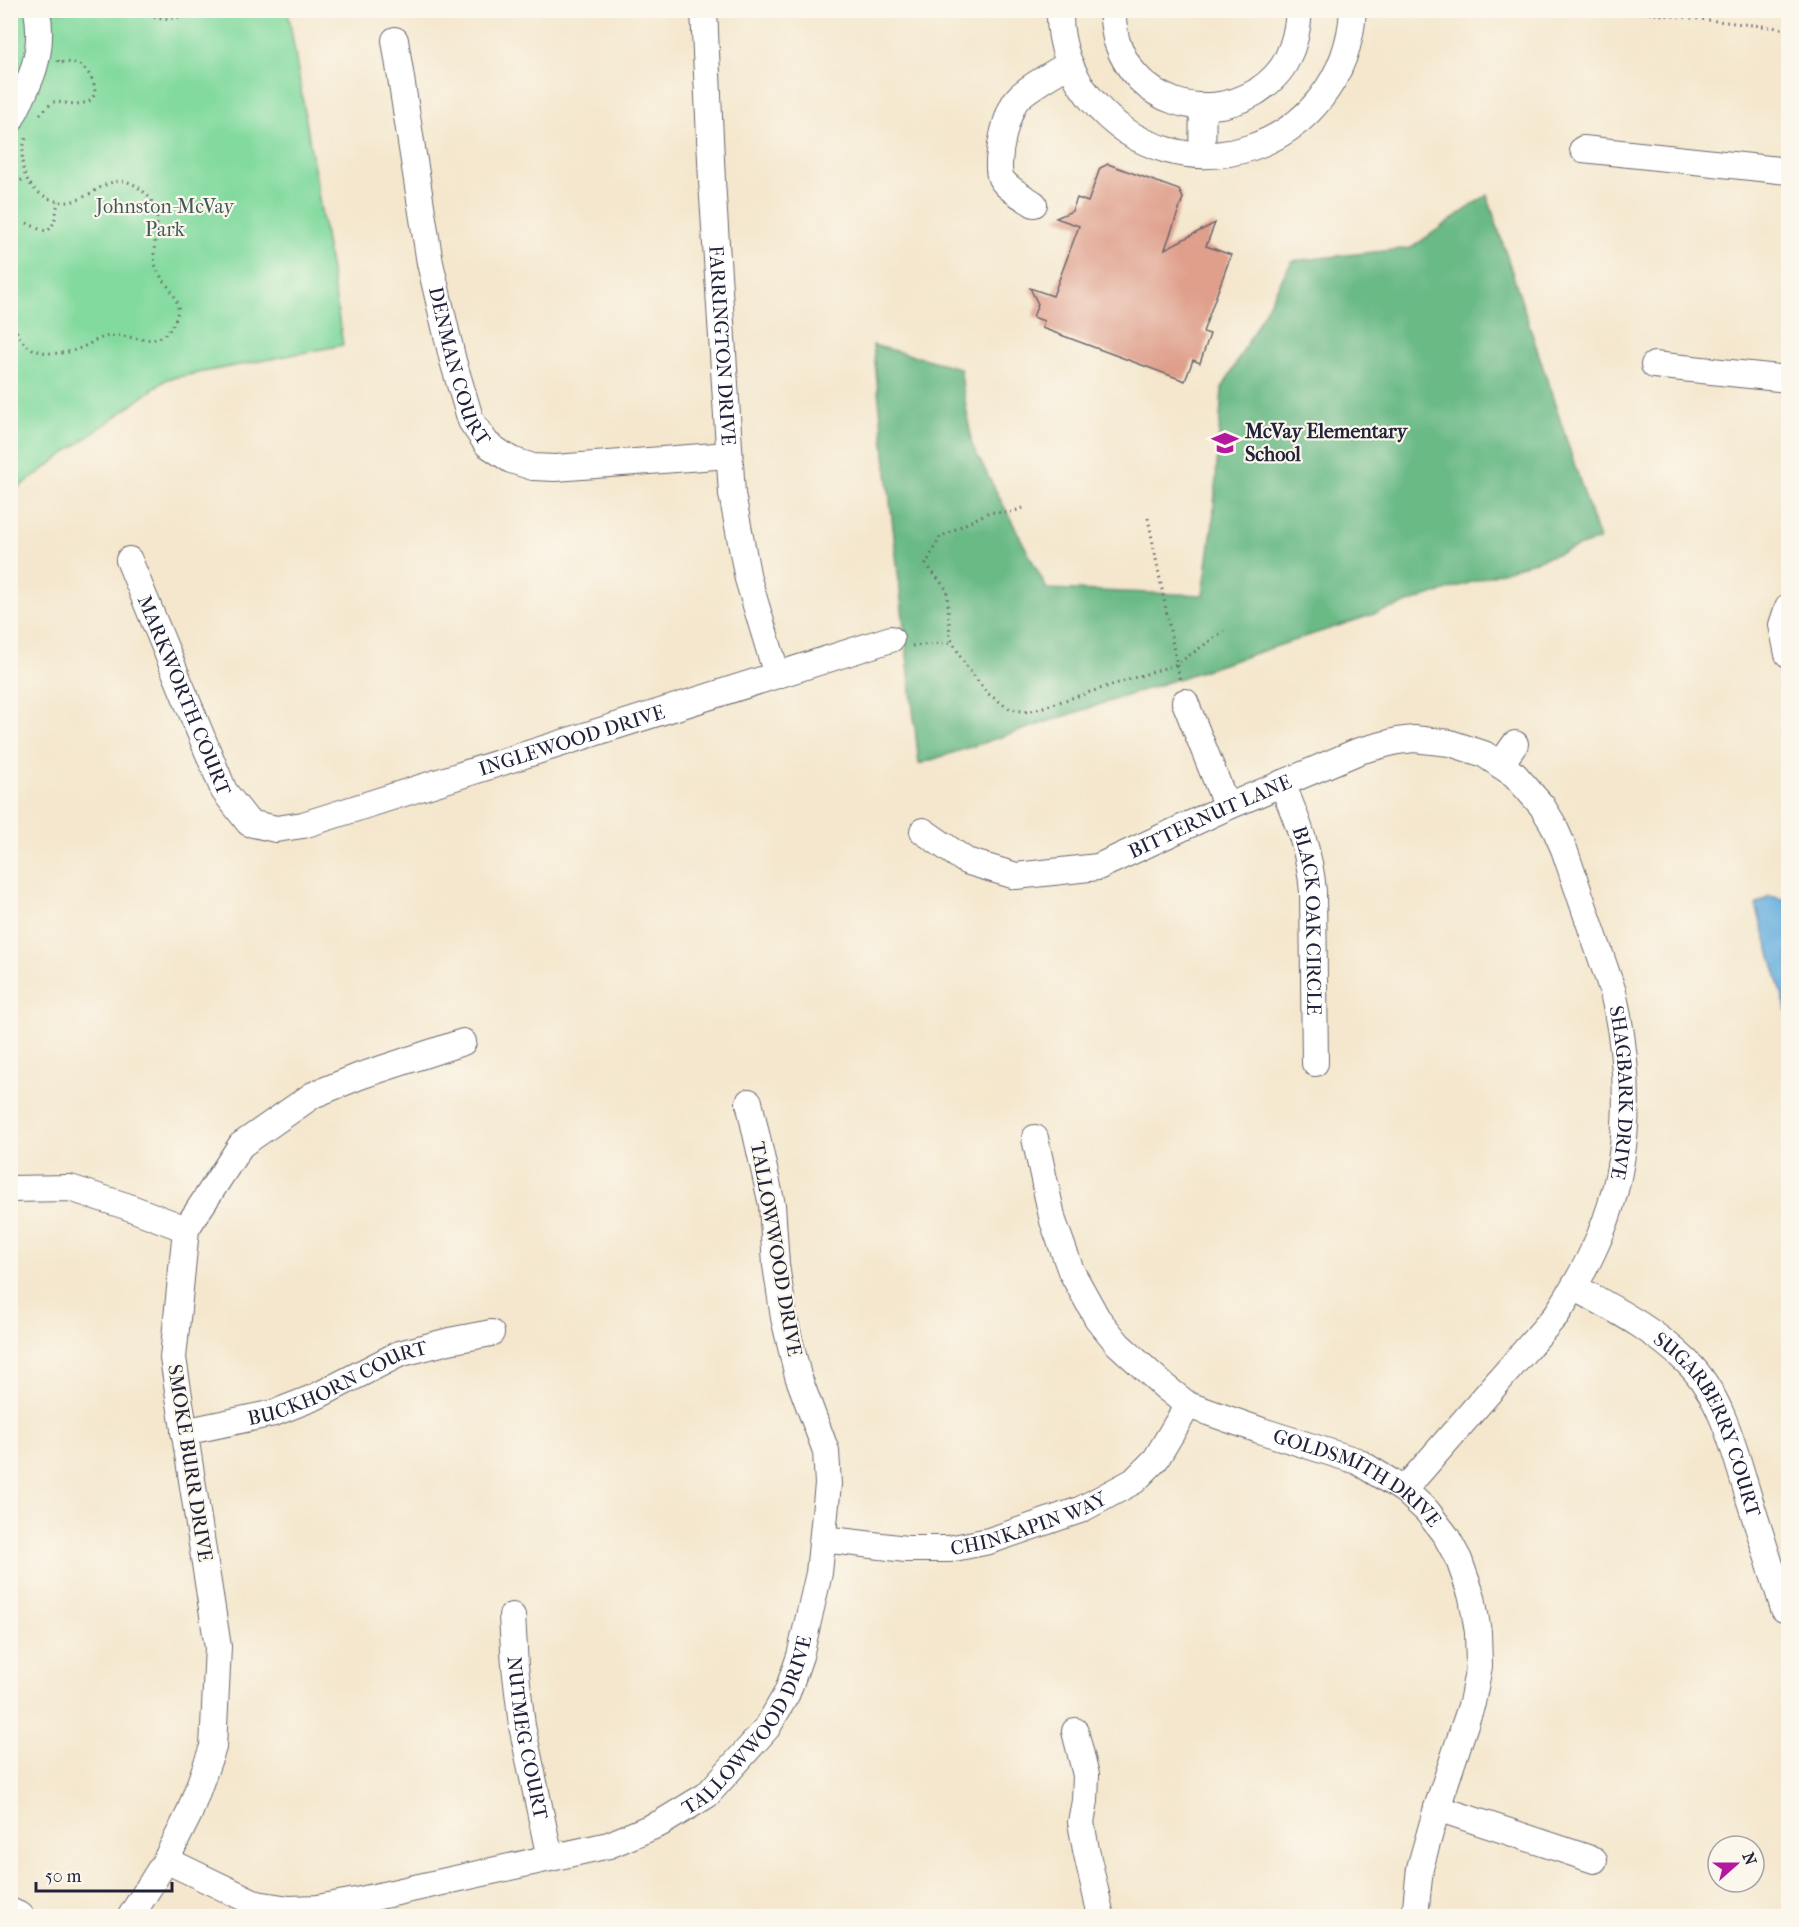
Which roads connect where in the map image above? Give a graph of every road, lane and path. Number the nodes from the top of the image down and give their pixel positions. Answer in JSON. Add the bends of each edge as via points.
{"nodes":[{"id":1,"x":37,"y":10,"type":"edge"},
{"id":2,"x":137,"y":10,"type":"edge"},
{"id":3,"x":194,"y":10,"type":"edge"},
{"id":4,"x":704,"y":10,"type":"edge"},
{"id":5,"x":1060,"y":10,"type":"edge"},
{"id":6,"x":1112,"y":10,"type":"edge"},
{"id":7,"x":1299,"y":10,"type":"edge"},
{"id":8,"x":1353,"y":10,"type":"edge"},
{"id":9,"x":1619,"y":10,"type":"edge"},
{"id":10,"x":1788,"y":29,"type":"edge"},
{"id":11,"x":395,"y":40,"type":"dead end"},
{"id":12,"x":58,"y":56,"type":"dead end"},
{"id":13,"x":1070,"y":64,"type":"junction"},
{"id":14,"x":1203,"y":106,"type":"junction"},
{"id":15,"x":38,"y":117,"type":"dead end"},
{"id":16,"x":20,"y":124,"type":"edge"},
{"id":17,"x":1583,"y":149,"type":"dead end"},
{"id":18,"x":1202,"y":154,"type":"junction"},
{"id":19,"x":1788,"y":171,"type":"edge"},
{"id":20,"x":26,"y":178,"type":"junction"},
{"id":21,"x":10,"y":186,"type":"edge"},
{"id":22,"x":58,"y":201,"type":"junction"},
{"id":23,"x":1034,"y":204,"type":"dead end"},
{"id":24,"x":27,"y":223,"type":"dead end"},
{"id":25,"x":10,"y":308,"type":"edge"},
{"id":26,"x":1654,"y":365,"type":"dead end"},
{"id":27,"x":1788,"y":379,"type":"edge"},
{"id":28,"x":729,"y":455,"type":"junction"},
{"id":29,"x":1023,"y":508,"type":"dead end"},
{"id":30,"x":1148,"y":518,"type":"dead end"},
{"id":31,"x":129,"y":560,"type":"dead end"},
{"id":32,"x":1788,"y":608,"type":"edge"},
{"id":33,"x":1224,"y":631,"type":"dead end"},
{"id":34,"x":891,"y":639,"type":"joint"},
{"id":35,"x":953,"y":642,"type":"junction"},
{"id":36,"x":1788,"y":654,"type":"edge"},
{"id":37,"x":1177,"y":664,"type":"junction"},
{"id":38,"x":777,"y":675,"type":"junction"},
{"id":39,"x":1185,"y":702,"type":"joint"},
{"id":40,"x":1515,"y":744,"type":"dead end"},
{"id":41,"x":1500,"y":765,"type":"junction"},
{"id":42,"x":1282,"y":783,"type":"junction"},
{"id":43,"x":1227,"y":807,"type":"junction"},
{"id":44,"x":249,"y":823,"type":"joint"},
{"id":45,"x":923,"y":831,"type":"dead end"},
{"id":46,"x":463,"y":1042,"type":"dead end"},
{"id":47,"x":1315,"y":1063,"type":"dead end"},
{"id":48,"x":749,"y":1102,"type":"dead end"},
{"id":49,"x":1035,"y":1138,"type":"dead end"},
{"id":50,"x":10,"y":1189,"type":"edge"},
{"id":51,"x":186,"y":1229,"type":"junction"},
{"id":52,"x":1574,"y":1287,"type":"junction"},
{"id":53,"x":491,"y":1333,"type":"dead end"},
{"id":54,"x":1188,"y":1405,"type":"junction"},
{"id":55,"x":184,"y":1432,"type":"junction"},
{"id":56,"x":1404,"y":1490,"type":"junction"},
{"id":57,"x":823,"y":1539,"type":"junction"},
{"id":58,"x":1784,"y":1609,"type":"dead end"},
{"id":59,"x":512,"y":1616,"type":"dead end"},
{"id":60,"x":1075,"y":1731,"type":"dead end"},
{"id":61,"x":1437,"y":1808,"type":"junction"},
{"id":62,"x":550,"y":1858,"type":"junction"},
{"id":63,"x":166,"y":1860,"type":"junction"},
{"id":64,"x":1594,"y":1860,"type":"dead end"},
{"id":65,"x":10,"y":1911,"type":"edge"},
{"id":66,"x":21,"y":1917,"type":"edge"},
{"id":67,"x":131,"y":1917,"type":"edge"},
{"id":68,"x":1101,"y":1917,"type":"edge"},
{"id":69,"x":1415,"y":1917,"type":"edge"}],
"edges":[{"from":1,"to":16,"type":"street","via":[[38,59],[20,102]]},
{"from":2,"to":3,"type":"path","via":[[160,19],[172,19]]},
{"from":4,"to":28,"type":"street","name":"FARRINGTON DRIVE"},
{"from":5,"to":13,"type":"street","via":[[1064,51]]},
{"from":6,"to":14,"type":"street","via":[[1117,42],[1131,69],[1153,91],[1181,104]]},
{"from":7,"to":14,"type":"street","via":[[1298,33],[1287,61],[1267,85],[1241,101]]},
{"from":8,"to":18,"type":"street","via":[[1342,62],[1332,83],[1300,121],[1258,145],[1236,152]]},
{"from":9,"to":10,"type":"path"},
{"from":11,"to":28,"type":"street","name":"DENMAN COURT","via":[[433,274],[471,421],[487,444],[532,468]]},
{"from":12,"to":15,"type":"path","via":[[58,63],[80,65],[95,85],[95,93],[89,101],[77,104],[53,102]]},
{"from":13,"to":18,"type":"street","via":[[1086,93],[1120,129],[1164,149]]},
{"from":13,"to":23,"type":"street","via":[[1017,98],[1006,124],[999,155],[1001,178]]},
{"from":14,"to":18,"type":"street"},
{"from":16,"to":20,"type":"path"},
{"from":17,"to":19,"type":"street"},
{"from":20,"to":21,"type":"path"},
{"from":20,"to":22,"type":"path","via":[[42,195]]},
{"from":22,"to":24,"type":"path","via":[[50,229],[41,230]]},
{"from":22,"to":25,"type":"path","via":[[73,201],[120,181],[144,192],[157,213],[156,266],[178,306],[175,322],[158,339],[110,336],[55,354],[26,345]]},
{"from":26,"to":27,"type":"street"},
{"from":28,"to":38,"type":"street","name":"FARRINGTON DRIVE","via":[[748,579]]},
{"from":29,"to":35,"type":"path","via":[[1009,513],[989,512],[940,537],[926,564],[947,590]]},
{"from":30,"to":37,"type":"path"},
{"from":31,"to":44,"type":"street","name":"MARKWORTH COURT","via":[[224,791]]},
{"from":32,"to":36,"type":"street","via":[[1782,625]]},
{"from":33,"to":37,"type":"path"},
{"from":34,"to":35,"type":"path","via":[[904,647]]},
{"from":34,"to":38,"type":"street","name":"INGLEWOOD DRIVE"},
{"from":35,"to":37,"type":"path","via":[[987,693],[1010,709],[1028,712]]},
{"from":37,"to":39,"type":"path"},
{"from":38,"to":44,"type":"street","name":"INGLEWOOD DRIVE","via":[[303,825],[276,829]]},
{"from":39,"to":43,"type":"street"},
{"from":40,"to":41,"type":"street"},
{"from":41,"to":42,"type":"street","name":"BITTERNUT LANE","via":[[1467,747],[1414,739],[1359,751]]},
{"from":41,"to":52,"type":"street","name":"SHAGBARK DRIVE","via":[[1529,790],[1553,824],[1613,992],[1623,1044],[1627,1105],[1617,1179],[1593,1250]]},
{"from":42,"to":43,"type":"street","name":"BITTERNUT LANE"},
{"from":42,"to":47,"type":"street","name":"BLACK OAK CIRCLE","via":[[1311,868]]},
{"from":43,"to":45,"type":"street","name":"BITTERNUT LANE","via":[[1098,867],[1016,876],[966,861]]},
{"from":46,"to":51,"type":"street","name":"SMOKE BURR DRIVE","via":[[313,1095],[241,1145]]},
{"from":48,"to":57,"type":"street","name":"TALLOWWOOD DRIVE","via":[[772,1205],[784,1318],[798,1376],[826,1451],[828,1484]]},
{"from":49,"to":54,"type":"street","name":"GOLDSMITH DRIVE","via":[[1053,1221],[1071,1271],[1097,1318],[1118,1344]]},
{"from":50,"to":51,"type":"street","via":[[70,1188]]},
{"from":51,"to":55,"type":"street","name":"SMOKE BURR DRIVE","via":[[172,1358]]},
{"from":52,"to":56,"type":"street","name":"SHAGBARK DRIVE","via":[[1550,1322]]},
{"from":52,"to":58,"type":"street","name":"SUGARBERRY COURT","via":[[1660,1338],[1690,1364],[1713,1396],[1728,1431]]},
{"from":53,"to":55,"type":"street","name":"BUCKHORN COURT","via":[[399,1354],[315,1397],[274,1413]]},
{"from":54,"to":56,"type":"street","name":"GOLDSMITH DRIVE","via":[[1357,1461]]},
{"from":54,"to":57,"type":"street","name":"CHINKAPIN WAY","via":[[1156,1459],[1134,1481],[1080,1510],[989,1541],[949,1548],[906,1549]]},
{"from":55,"to":63,"type":"street","name":"SMOKE BURR DRIVE","via":[[218,1647],[213,1747],[189,1814]]},
{"from":56,"to":61,"type":"street","name":"GOLDSMITH DRIVE","via":[[1427,1511],[1459,1560],[1472,1597],[1478,1632],[1479,1666],[1472,1703]]},
{"from":57,"to":62,"type":"street","name":"TALLOWWOOD DRIVE","via":[[800,1656],[787,1693],[767,1728],[742,1758],[707,1795],[661,1823],[609,1845]]},
{"from":59,"to":62,"type":"street","name":"NUTMEG COURT","via":[[522,1726]]},
{"from":60,"to":68,"type":"street","via":[[1086,1775],[1082,1822]]},
{"from":61,"to":64,"type":"street"},
{"from":61,"to":69,"type":"street","name":"GOLDSMITH DRIVE","via":[[1420,1868]]},
{"from":62,"to":63,"type":"street","name":"TALLOWWOOD DRIVE","via":[[361,1900],[289,1909],[258,1904]]},
{"from":63,"to":67,"type":"street","name":"SMOKE BURR DRIVE"},
{"from":65,"to":66,"type":"street"}]}
